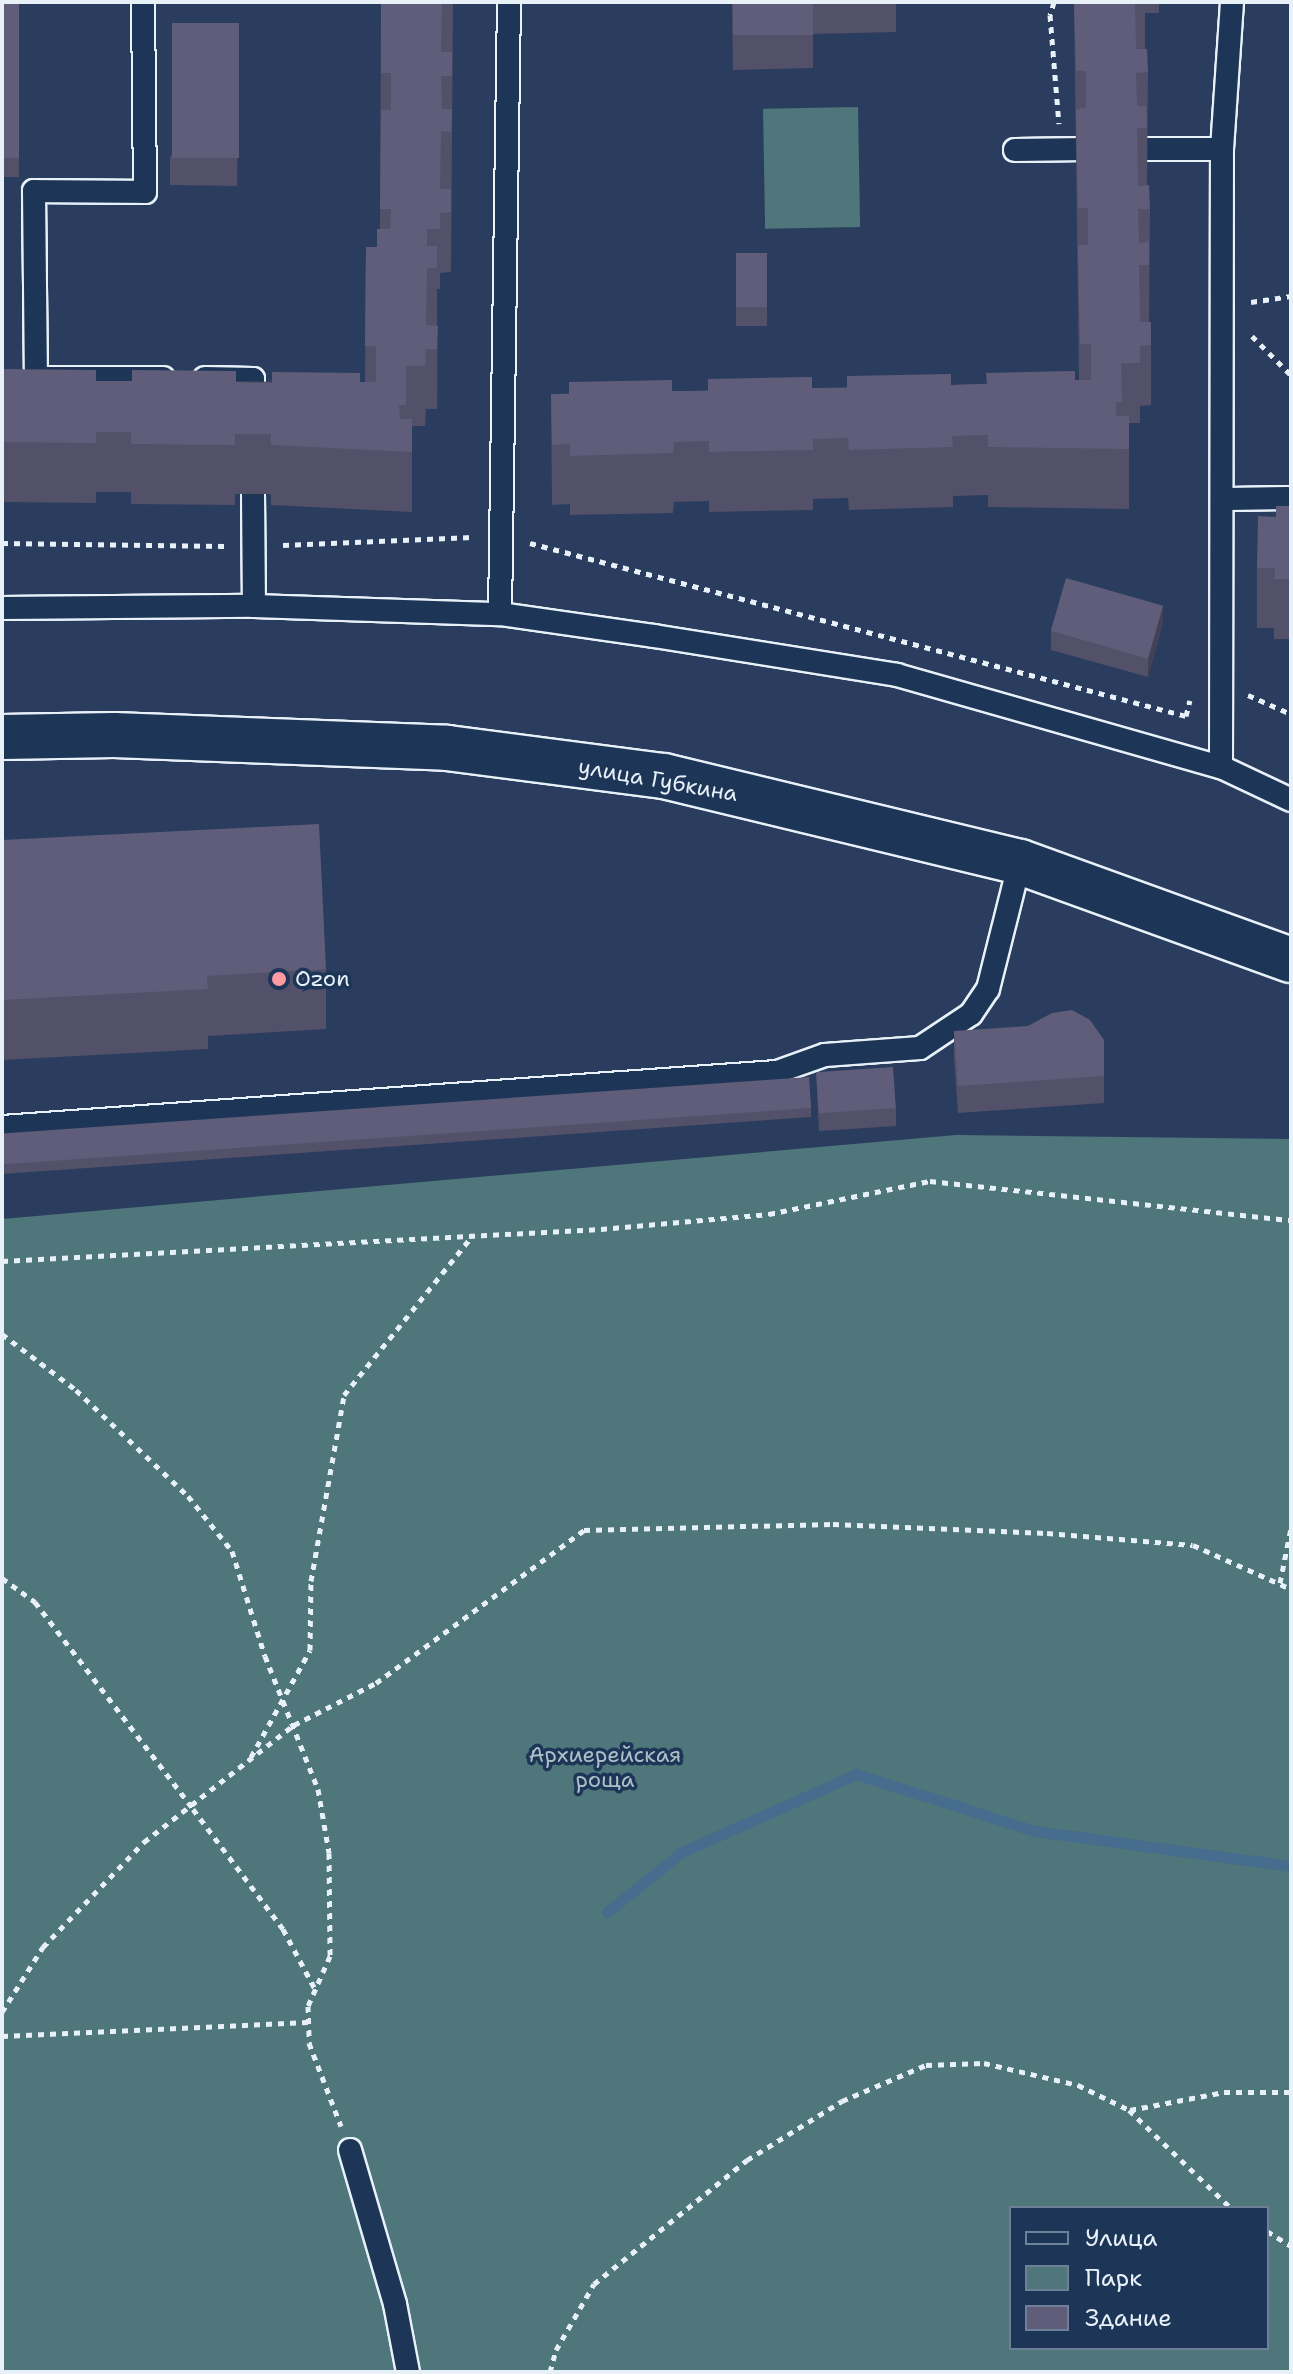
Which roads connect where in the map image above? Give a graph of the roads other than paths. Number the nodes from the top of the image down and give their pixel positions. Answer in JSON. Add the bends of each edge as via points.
{"nodes":[{"id":1,"x":143,"y":2,"type":"edge"},
{"id":2,"x":509,"y":2,"type":"edge"},
{"id":3,"x":1232,"y":2,"type":"edge"},
{"id":4,"x":1086,"y":149,"type":"edge"},
{"id":5,"x":1136,"y":149,"type":"edge"},
{"id":6,"x":1222,"y":149,"type":"junction"},
{"id":7,"x":1015,"y":150,"type":"dead end"},
{"id":8,"x":253,"y":443,"type":"edge"},
{"id":9,"x":253,"y":494,"type":"dead end"},
{"id":10,"x":1291,"y":498,"type":"edge"},
{"id":11,"x":1224,"y":499,"type":"junction"},
{"id":12,"x":254,"y":606,"type":"junction"},
{"id":13,"x":2,"y":608,"type":"edge"},
{"id":14,"x":500,"y":614,"type":"junction"},
{"id":15,"x":2,"y":737,"type":"edge"},
{"id":16,"x":1221,"y":767,"type":"junction"},
{"id":17,"x":1291,"y":800,"type":"edge"},
{"id":18,"x":1020,"y":862,"type":"junction"},
{"id":19,"x":1291,"y":960,"type":"edge"},
{"id":20,"x":2,"y":1127,"type":"edge"},
{"id":21,"x":350,"y":2150,"type":"road end"},
{"id":22,"x":408,"y":2372,"type":"edge"}],
"edges":[{"from":1,"to":8,"type":"lane","via":[[145,192],[34,191],[36,378],[253,379]]},
{"from":2,"to":14,"type":"lane"},
{"from":3,"to":6,"type":"lane"},
{"from":4,"to":7,"type":"lane"},
{"from":5,"to":6,"type":"lane"},
{"from":6,"to":11,"type":"lane"},
{"from":9,"to":12,"type":"lane"},
{"from":10,"to":11,"type":"lane"},
{"from":11,"to":16,"type":"lane"},
{"from":12,"to":13,"type":"lane"},
{"from":12,"to":14,"type":"lane"},
{"from":14,"to":16,"type":"lane","via":[[897,675]]},
{"from":15,"to":18,"type":"main road","name":"улица Губкина","via":[[114,735],[447,748],[664,776]]},
{"from":16,"to":17,"type":"lane"},
{"from":18,"to":19,"type":"main road","name":"улица Губкина"},
{"from":18,"to":20,"type":"lane","via":[[988,989],[971,1014],[920,1048],[825,1055],[777,1072]]},
{"from":21,"to":22,"type":"lane","via":[[395,2304]]}]}
